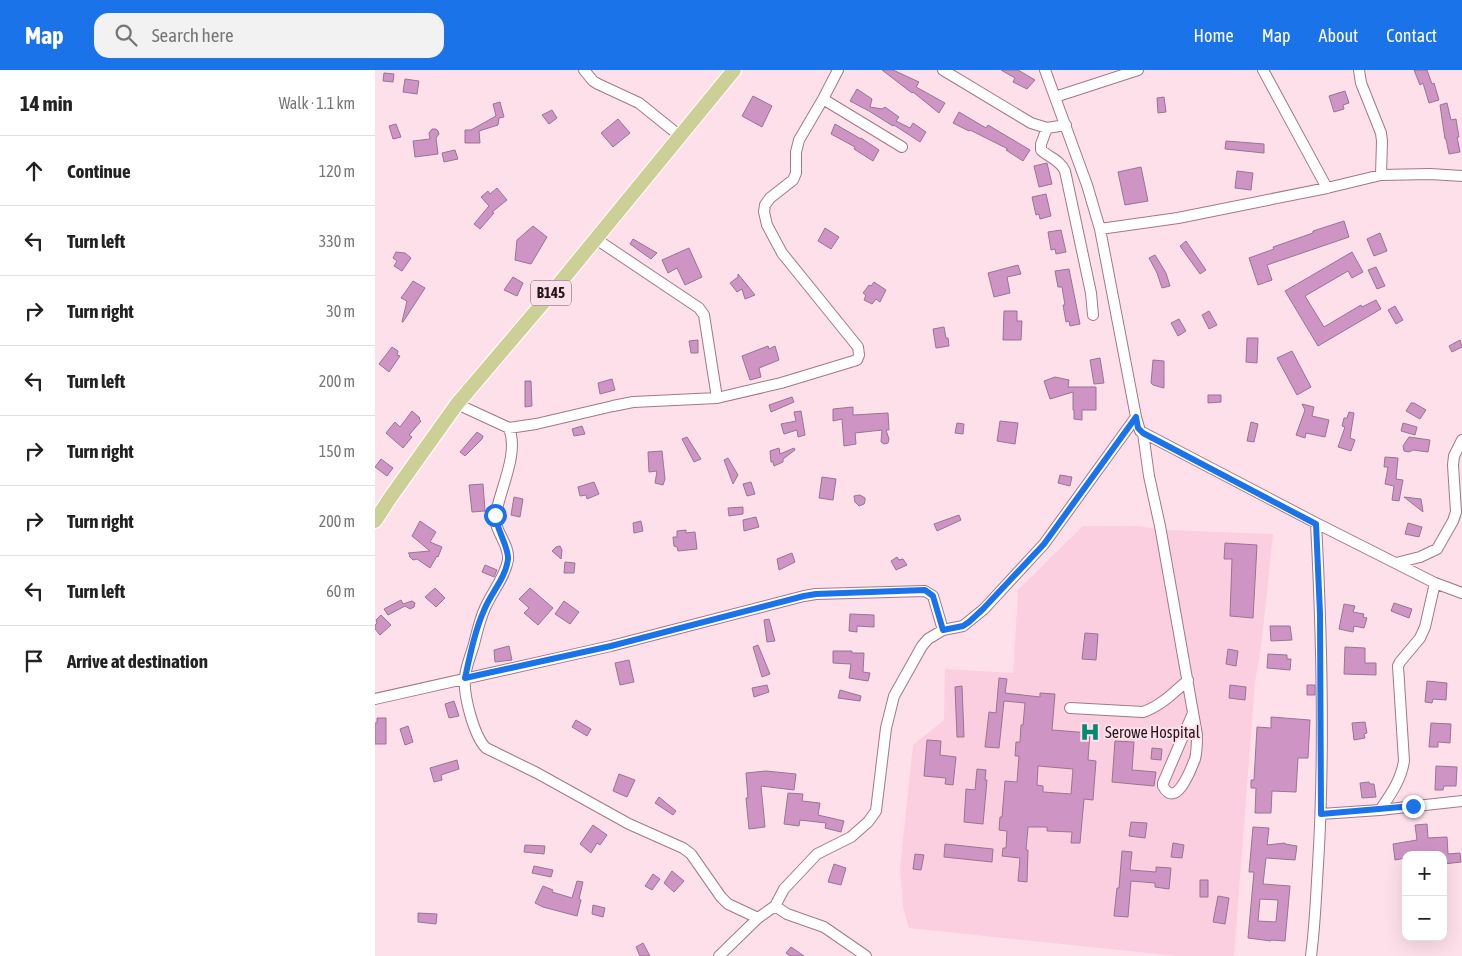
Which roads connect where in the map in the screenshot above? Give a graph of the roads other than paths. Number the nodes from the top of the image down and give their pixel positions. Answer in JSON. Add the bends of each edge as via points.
{"nodes":[{"id":1,"x":584,"y":70,"type":"edge"},
{"id":2,"x":734,"y":70,"type":"edge"},
{"id":3,"x":838,"y":70,"type":"edge"},
{"id":4,"x":943,"y":70,"type":"edge"},
{"id":5,"x":1045,"y":70,"type":"edge"},
{"id":6,"x":1138,"y":70,"type":"edge"},
{"id":7,"x":1263,"y":70,"type":"edge"},
{"id":8,"x":1359,"y":70,"type":"edge"},
{"id":9,"x":1055,"y":97,"type":"junction"},
{"id":10,"x":823,"y":99,"type":"junction"},
{"id":11,"x":1066,"y":125,"type":"junction"},
{"id":12,"x":1047,"y":128,"type":"junction"},
{"id":13,"x":680,"y":136,"type":"junction"},
{"id":14,"x":902,"y":147,"type":"dead end"},
{"id":15,"x":1381,"y":175,"type":"junction"},
{"id":16,"x":1462,"y":176,"type":"edge"},
{"id":17,"x":1327,"y":188,"type":"junction"},
{"id":18,"x":1100,"y":230,"type":"junction"},
{"id":19,"x":596,"y":238,"type":"junction"},
{"id":20,"x":1093,"y":315,"type":"dead end"},
{"id":21,"x":717,"y":398,"type":"junction"},
{"id":22,"x":457,"y":404,"type":"junction"},
{"id":23,"x":1136,"y":417,"type":"junction"},
{"id":24,"x":509,"y":428,"type":"junction"},
{"id":25,"x":1143,"y":433,"type":"junction"},
{"id":26,"x":1462,"y":440,"type":"edge"},
{"id":27,"x":375,"y":521,"type":"edge"},
{"id":28,"x":1316,"y":524,"type":"junction"},
{"id":29,"x":1395,"y":563,"type":"junction"},
{"id":30,"x":1435,"y":582,"type":"junction"},
{"id":31,"x":1462,"y":593,"type":"edge"},
{"id":32,"x":943,"y":630,"type":"junction"},
{"id":33,"x":465,"y":678,"type":"junction"},
{"id":34,"x":1187,"y":680,"type":"junction"},
{"id":35,"x":375,"y":699,"type":"edge"},
{"id":36,"x":1070,"y":708,"type":"dead end"},
{"id":37,"x":1193,"y":713,"type":"junction"},
{"id":38,"x":1462,"y":801,"type":"edge"},
{"id":39,"x":1380,"y":810,"type":"junction"},
{"id":40,"x":1321,"y":814,"type":"junction"},
{"id":41,"x":775,"y":906,"type":"junction"},
{"id":42,"x":758,"y":918,"type":"junction"},
{"id":43,"x":719,"y":956,"type":"edge"},
{"id":44,"x":866,"y":956,"type":"edge"},
{"id":45,"x":1311,"y":956,"type":"edge"}],
"edges":[{"from":1,"to":13,"type":"street","via":[[593,81],[639,103]]},
{"from":2,"to":13,"type":"main road","number":"B145"},
{"from":3,"to":10,"type":"street"},
{"from":4,"to":12,"type":"street","via":[[1031,123]]},
{"from":5,"to":9,"type":"street"},
{"from":6,"to":9,"type":"street"},
{"from":7,"to":17,"type":"street"},
{"from":8,"to":15,"type":"street","via":[[1381,133]]},
{"from":9,"to":11,"type":"street"},
{"from":10,"to":14,"type":"street"},
{"from":10,"to":21,"type":"street","via":[[799,140],[793,180],[770,198],[764,212],[782,253],[858,347],[859,355],[857,360]]},
{"from":11,"to":12,"type":"street"},
{"from":11,"to":18,"type":"street"},
{"from":12,"to":20,"type":"street","via":[[1041,147],[1065,171]]},
{"from":13,"to":19,"type":"main road","number":"B145"},
{"from":15,"to":16,"type":"street"},
{"from":15,"to":17,"type":"street"},
{"from":17,"to":18,"type":"street"},
{"from":18,"to":23,"type":"street"},
{"from":19,"to":21,"type":"street","via":[[699,308],[705,320]]},
{"from":19,"to":22,"type":"main road","number":"B145"},
{"from":21,"to":24,"type":"street","via":[[633,402]]},
{"from":22,"to":24,"type":"street"},
{"from":22,"to":27,"type":"main road","number":"B145"},
{"from":23,"to":25,"type":"street","via":[[1138,428]]},
{"from":23,"to":32,"type":"street","via":[[1044,544],[969,622]]},
{"from":24,"to":33,"type":"street","via":[[512,439],[510,460],[495,515],[508,559],[485,607]]},
{"from":25,"to":28,"type":"street"},
{"from":25,"to":34,"type":"street"},
{"from":26,"to":29,"type":"street","via":[[1453,456],[1456,512],[1453,521],[1437,549]]},
{"from":28,"to":29,"type":"street"},
{"from":28,"to":40,"type":"street"},
{"from":29,"to":30,"type":"street"},
{"from":30,"to":31,"type":"street"},
{"from":30,"to":39,"type":"street","via":[[1421,638],[1398,666],[1404,761],[1397,784]]},
{"from":32,"to":33,"type":"street","via":[[933,596],[925,590],[816,594],[611,646]]},
{"from":32,"to":41,"type":"street","via":[[922,646],[894,696],[886,728],[876,811],[857,832],[817,854],[804,866],[784,889]]},
{"from":33,"to":35,"type":"street"},
{"from":33,"to":42,"type":"street","via":[[467,702],[480,742],[486,748],[629,824],[683,848],[691,854],[721,898]]},
{"from":34,"to":36,"type":"street","via":[[1162,703],[1143,712]]},
{"from":34,"to":37,"type":"street"},
{"from":37,"to":37,"type":"street","via":[[1197,735],[1195,758],[1179,790],[1171,793],[1163,783]]},
{"from":38,"to":39,"type":"street"},
{"from":39,"to":40,"type":"street"},
{"from":40,"to":45,"type":"street"},
{"from":41,"to":42,"type":"street"},
{"from":41,"to":44,"type":"street","via":[[787,914],[824,927]]},
{"from":42,"to":43,"type":"street"}]}
